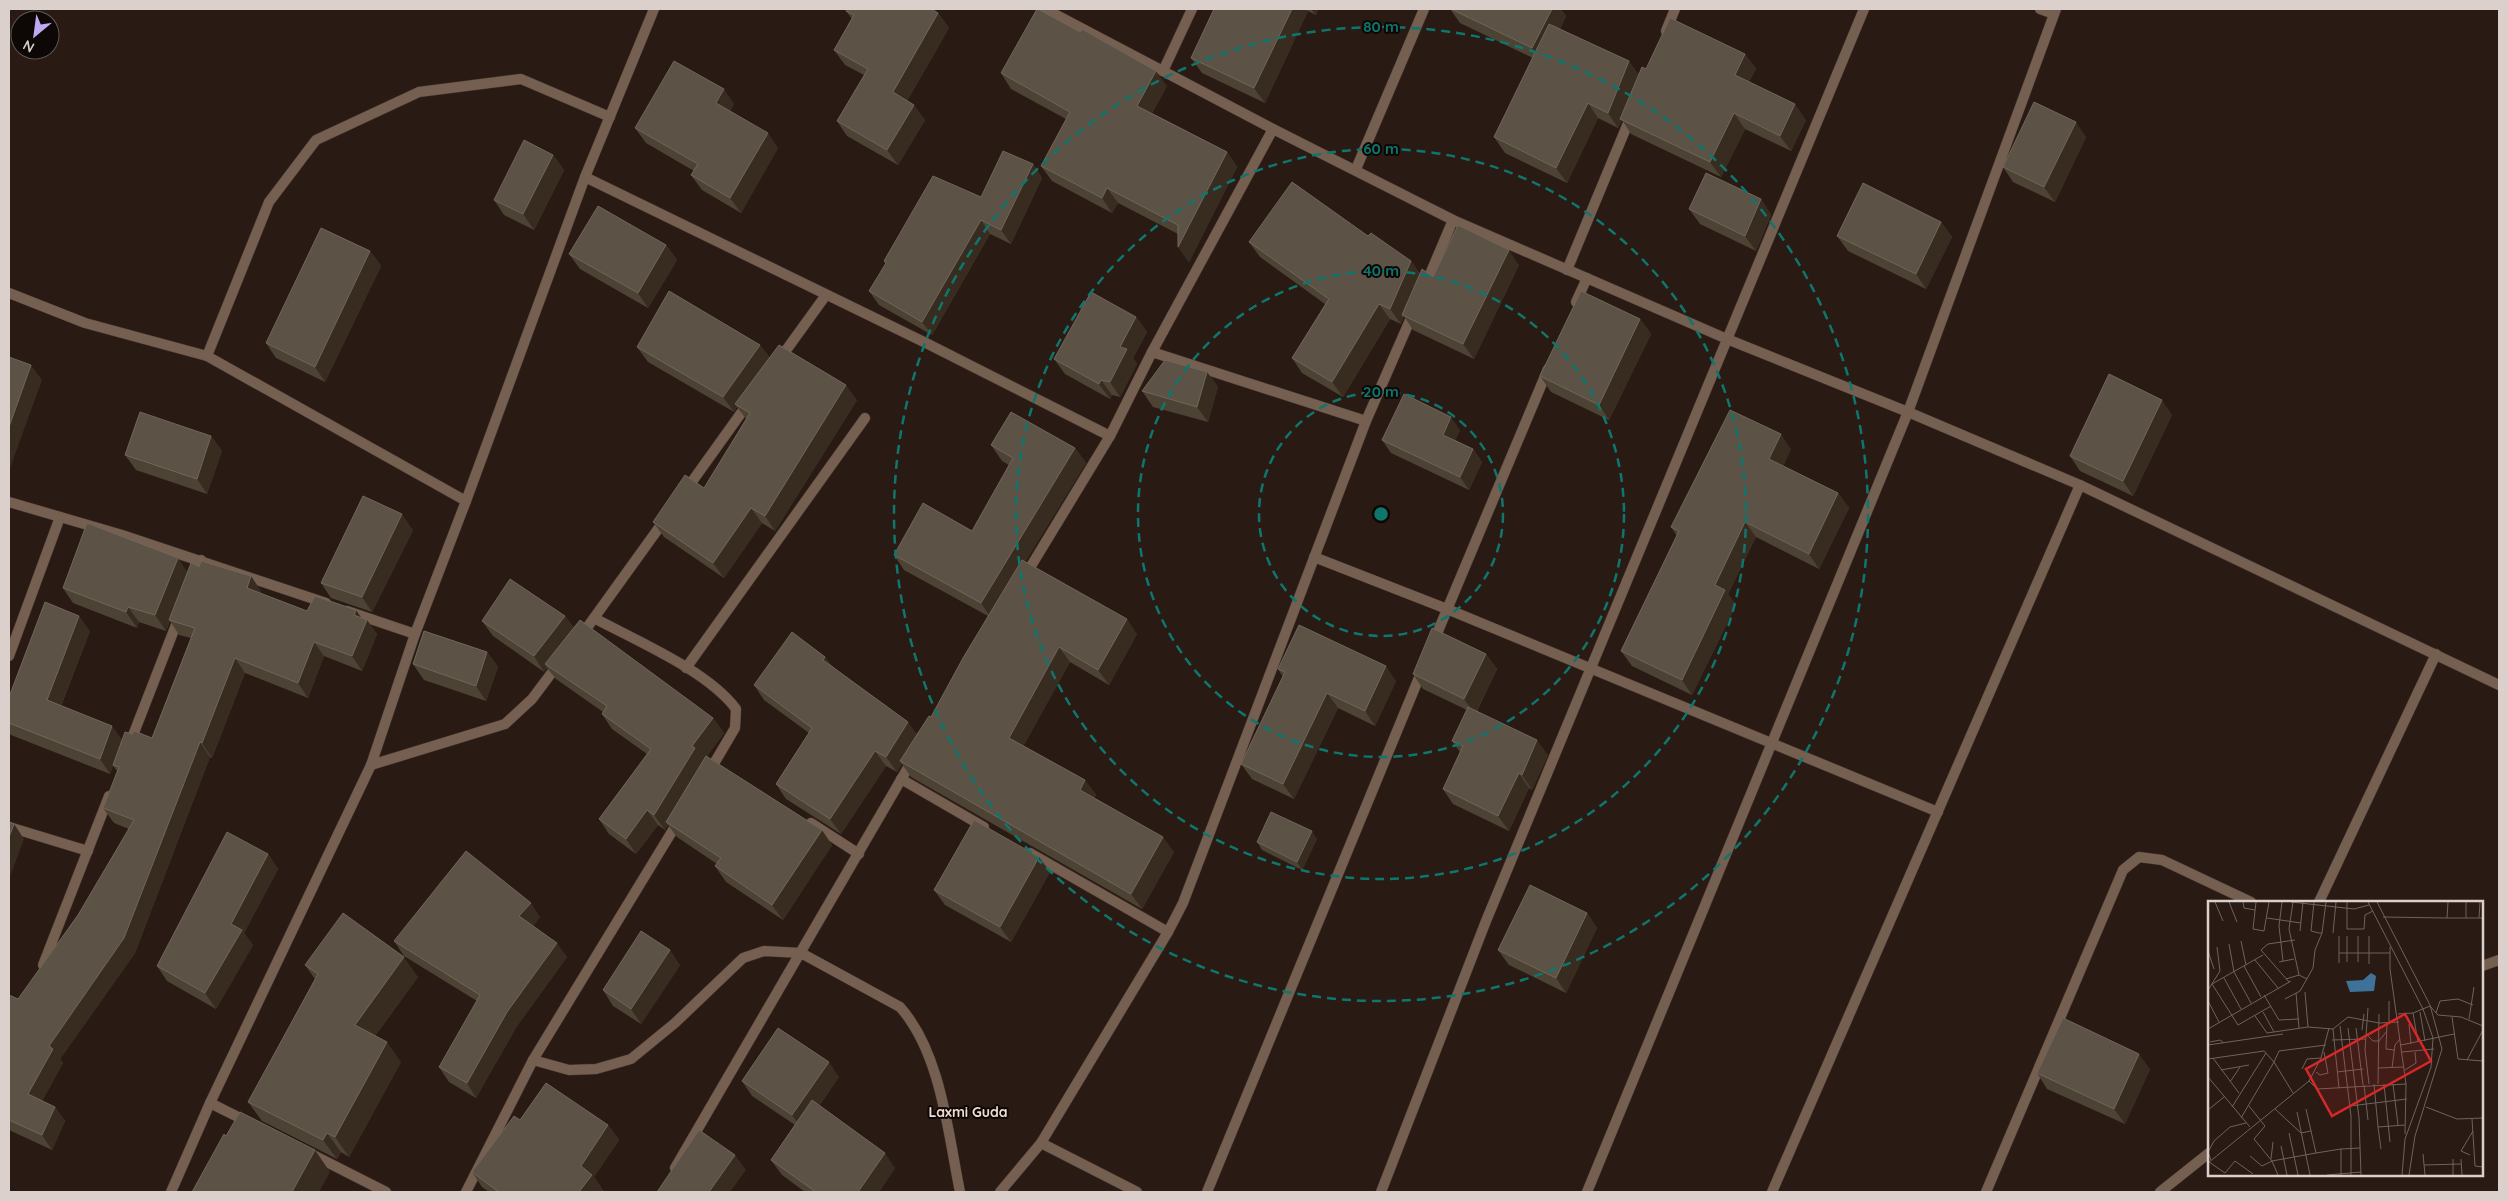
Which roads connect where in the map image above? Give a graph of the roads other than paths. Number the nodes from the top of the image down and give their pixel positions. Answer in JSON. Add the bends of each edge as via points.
{"nodes":[{"id":1,"x":654,"y":9,"type":"edge"},
{"id":2,"x":1045,"y":9,"type":"edge"},
{"id":3,"x":1192,"y":9,"type":"edge"},
{"id":4,"x":1424,"y":9,"type":"edge"},
{"id":5,"x":1675,"y":9,"type":"edge"},
{"id":6,"x":1864,"y":9,"type":"edge"},
{"id":7,"x":2040,"y":9,"type":"edge"},
{"id":8,"x":2055,"y":12,"type":"edge"},
{"id":9,"x":1660,"y":45,"type":"edge"},
{"id":10,"x":1163,"y":71,"type":"junction"},
{"id":11,"x":1634,"y":108,"type":"edge"},
{"id":12,"x":610,"y":117,"type":"junction"},
{"id":13,"x":1273,"y":129,"type":"junction"},
{"id":14,"x":1356,"y":169,"type":"junction"},
{"id":15,"x":585,"y":177,"type":"junction"},
{"id":16,"x":1453,"y":220,"type":"junction"},
{"id":17,"x":1567,"y":270,"type":"junction"},
{"id":18,"x":1586,"y":278,"type":"junction"},
{"id":19,"x":9,"y":293,"type":"edge"},
{"id":20,"x":826,"y":295,"type":"junction"},
{"id":21,"x":1571,"y":315,"type":"edge"},
{"id":22,"x":1727,"y":339,"type":"junction"},
{"id":23,"x":1152,"y":352,"type":"junction"},
{"id":24,"x":206,"y":356,"type":"junction"},
{"id":25,"x":1552,"y":361,"type":"edge"},
{"id":26,"x":774,"y":367,"type":"edge"},
{"id":27,"x":757,"y":392,"type":"edge"},
{"id":28,"x":1908,"y":412,"type":"junction"},
{"id":29,"x":865,"y":418,"type":"dead end"},
{"id":30,"x":1366,"y":421,"type":"junction"},
{"id":31,"x":1110,"y":436,"type":"junction"},
{"id":32,"x":2080,"y":485,"type":"junction"},
{"id":33,"x":681,"y":497,"type":"edge"},
{"id":34,"x":466,"y":501,"type":"junction"},
{"id":35,"x":9,"y":502,"type":"edge"},
{"id":36,"x":670,"y":513,"type":"edge"},
{"id":37,"x":60,"y":517,"type":"junction"},
{"id":38,"x":1314,"y":557,"type":"junction"},
{"id":39,"x":201,"y":560,"type":"junction"},
{"id":40,"x":1018,"y":587,"type":"edge"},
{"id":41,"x":191,"y":588,"type":"edge"},
{"id":42,"x":184,"y":606,"type":"edge"},
{"id":43,"x":1448,"y":609,"type":"junction"},
{"id":44,"x":594,"y":618,"type":"junction"},
{"id":45,"x":415,"y":634,"type":"junction"},
{"id":46,"x":2436,"y":654,"type":"junction"},
{"id":47,"x":9,"y":656,"type":"edge"},
{"id":48,"x":686,"y":668,"type":"junction"},
{"id":49,"x":1590,"y":669,"type":"junction"},
{"id":50,"x":2499,"y":685,"type":"edge"},
{"id":51,"x":1772,"y":744,"type":"junction"},
{"id":52,"x":921,"y":746,"type":"edge"},
{"id":53,"x":127,"y":751,"type":"edge"},
{"id":54,"x":372,"y":765,"type":"junction"},
{"id":55,"x":705,"y":779,"type":"edge"},
{"id":56,"x":901,"y":779,"type":"junction"},
{"id":57,"x":113,"y":788,"type":"edge"},
{"id":58,"x":1938,"y":812,"type":"junction"},
{"id":59,"x":684,"y":813,"type":"edge"},
{"id":60,"x":803,"y":818,"type":"edge"},
{"id":61,"x":9,"y":827,"type":"edge"},
{"id":62,"x":996,"y":834,"type":"edge"},
{"id":63,"x":1021,"y":848,"type":"edge"},
{"id":64,"x":88,"y":851,"type":"junction"},
{"id":65,"x":859,"y":854,"type":"junction"},
{"id":66,"x":2249,"y":901,"type":"edge"},
{"id":67,"x":2319,"y":901,"type":"edge"},
{"id":68,"x":1168,"y":932,"type":"junction"},
{"id":69,"x":801,"y":953,"type":"junction"},
{"id":70,"x":2499,"y":960,"type":"edge"},
{"id":71,"x":43,"y":965,"type":"edge"},
{"id":72,"x":2483,"y":966,"type":"edge"},
{"id":73,"x":533,"y":1060,"type":"junction"},
{"id":74,"x":210,"y":1102,"type":"junction"},
{"id":75,"x":263,"y":1130,"type":"edge"},
{"id":76,"x":1041,"y":1143,"type":"junction"},
{"id":77,"x":298,"y":1147,"type":"edge"},
{"id":78,"x":2208,"y":1153,"type":"edge"},
{"id":79,"x":670,"y":1175,"type":"edge"},
{"id":80,"x":171,"y":1192,"type":"edge"},
{"id":81,"x":386,"y":1192,"type":"edge"},
{"id":82,"x":466,"y":1192,"type":"edge"},
{"id":83,"x":960,"y":1192,"type":"edge"},
{"id":84,"x":1000,"y":1192,"type":"edge"},
{"id":85,"x":1137,"y":1192,"type":"edge"},
{"id":86,"x":1207,"y":1192,"type":"edge"},
{"id":87,"x":1381,"y":1192,"type":"edge"},
{"id":88,"x":1587,"y":1192,"type":"edge"},
{"id":89,"x":1772,"y":1192,"type":"edge"},
{"id":90,"x":1986,"y":1192,"type":"edge"},
{"id":91,"x":2160,"y":1192,"type":"edge"}],
"edges":[{"from":1,"to":12,"type":"street"},
{"from":2,"to":10,"type":"street"},
{"from":3,"to":10,"type":"street"},
{"from":4,"to":14,"type":"street"},
{"from":5,"to":9,"type":"street"},
{"from":6,"to":22,"type":"street"},
{"from":7,"to":8,"type":"street"},
{"from":8,"to":28,"type":"street"},
{"from":10,"to":13,"type":"street"},
{"from":11,"to":17,"type":"street"},
{"from":12,"to":15,"type":"street"},
{"from":12,"to":24,"type":"street","via":[[520,79],[419,92],[316,140],[270,202]]},
{"from":13,"to":14,"type":"street"},
{"from":13,"to":23,"type":"street"},
{"from":14,"to":16,"type":"street"},
{"from":15,"to":20,"type":"street"},
{"from":15,"to":34,"type":"street"},
{"from":16,"to":17,"type":"street"},
{"from":16,"to":30,"type":"street"},
{"from":17,"to":18,"type":"street"},
{"from":18,"to":21,"type":"street"},
{"from":18,"to":22,"type":"street"},
{"from":19,"to":24,"type":"street","via":[[85,323]]},
{"from":20,"to":26,"type":"street"},
{"from":20,"to":31,"type":"street"},
{"from":22,"to":28,"type":"street"},
{"from":22,"to":49,"type":"street"},
{"from":23,"to":30,"type":"street"},
{"from":23,"to":31,"type":"street"},
{"from":24,"to":34,"type":"street"},
{"from":25,"to":43,"type":"street"},
{"from":27,"to":33,"type":"street"},
{"from":28,"to":32,"type":"street"},
{"from":28,"to":51,"type":"street"},
{"from":29,"to":48,"type":"street"},
{"from":30,"to":38,"type":"street"},
{"from":31,"to":40,"type":"street"},
{"from":32,"to":46,"type":"street"},
{"from":32,"to":58,"type":"street"},
{"from":34,"to":45,"type":"street"},
{"from":35,"to":37,"type":"street"},
{"from":36,"to":44,"type":"street"},
{"from":37,"to":39,"type":"street"},
{"from":37,"to":47,"type":"street"},
{"from":38,"to":43,"type":"street"},
{"from":38,"to":68,"type":"street","via":[[1183,902]]},
{"from":39,"to":41,"type":"street"},
{"from":39,"to":45,"type":"street"},
{"from":42,"to":53,"type":"street"},
{"from":43,"to":49,"type":"street"},
{"from":43,"to":86,"type":"street"},
{"from":44,"to":48,"type":"street"},
{"from":44,"to":54,"type":"street","via":[[532,699],[505,724]]},
{"from":45,"to":54,"type":"street"},
{"from":46,"to":50,"type":"street"},
{"from":46,"to":67,"type":"street"},
{"from":48,"to":55,"type":"street","via":[[728,698],[736,709],[735,728],[719,764]]},
{"from":49,"to":51,"type":"street"},
{"from":49,"to":87,"type":"street","via":[[1486,921]]},
{"from":51,"to":58,"type":"street"},
{"from":51,"to":88,"type":"street"},
{"from":52,"to":56,"type":"street"},
{"from":54,"to":74,"type":"street"},
{"from":56,"to":62,"type":"street"},
{"from":56,"to":65,"type":"street"},
{"from":57,"to":64,"type":"street"},
{"from":58,"to":89,"type":"street"},
{"from":59,"to":73,"type":"street"},
{"from":60,"to":65,"type":"street"},
{"from":61,"to":64,"type":"street"},
{"from":63,"to":68,"type":"street"},
{"from":64,"to":71,"type":"street"},
{"from":65,"to":69,"type":"street"},
{"from":66,"to":90,"type":"street","via":[[2162,860],[2139,857],[2123,870]]},
{"from":68,"to":76,"type":"street"},
{"from":69,"to":73,"type":"street","via":[[764,951],[743,958],[675,1023],[631,1059],[596,1069],[569,1070]]},
{"from":69,"to":79,"type":"street"},
{"from":69,"to":83,"type":"street","via":[[892,1002],[911,1019],[925,1042],[936,1076]]},
{"from":70,"to":72,"type":"street"},
{"from":73,"to":82,"type":"street"},
{"from":74,"to":75,"type":"street"},
{"from":74,"to":80,"type":"street"},
{"from":76,"to":84,"type":"street"},
{"from":76,"to":85,"type":"street"},
{"from":77,"to":81,"type":"street"},
{"from":78,"to":91,"type":"street"}]}
